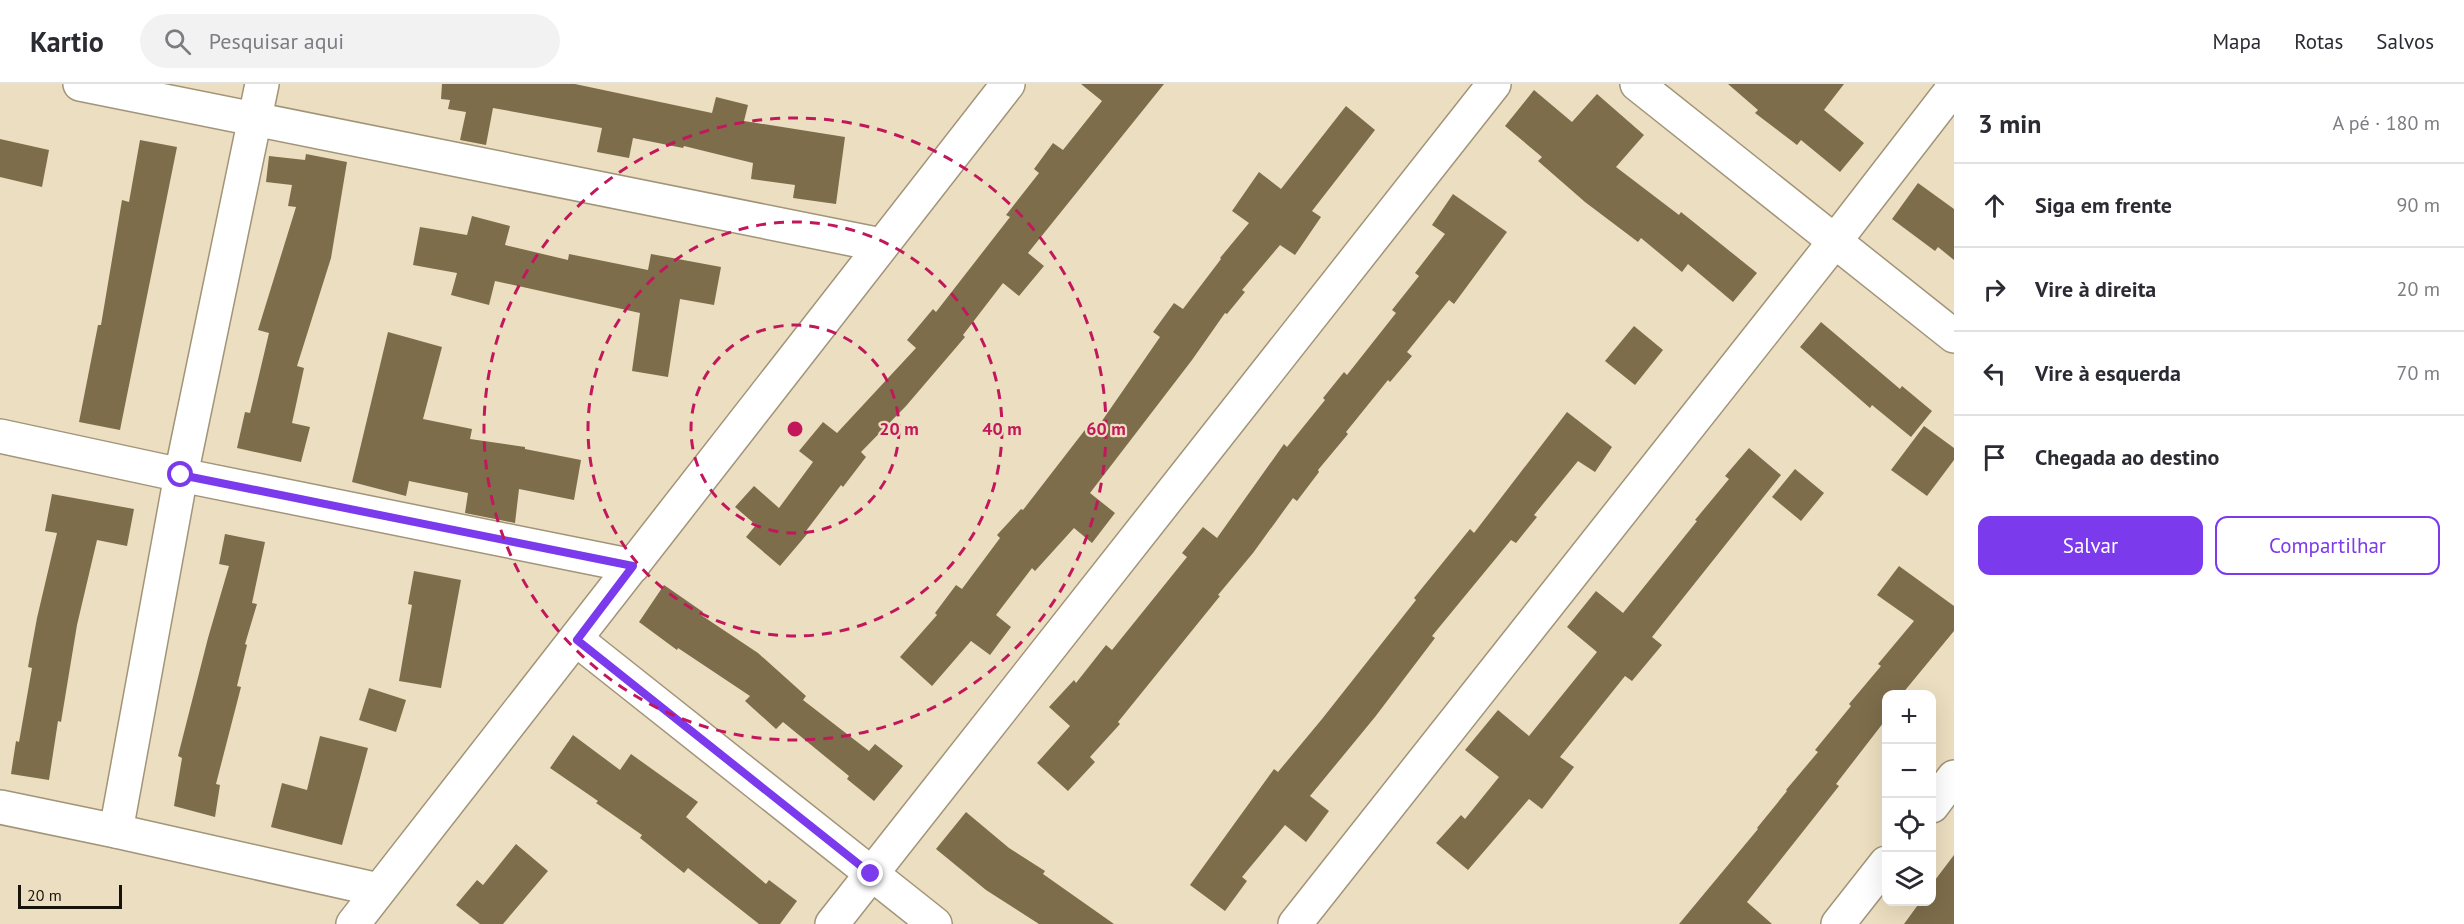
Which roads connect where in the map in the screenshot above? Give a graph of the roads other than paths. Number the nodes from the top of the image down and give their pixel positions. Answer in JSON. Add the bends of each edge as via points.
{"nodes":[{"id":1,"x":80,"y":84,"type":"edge"},
{"id":2,"x":262,"y":84,"type":"edge"},
{"id":3,"x":1008,"y":84,"type":"edge"},
{"id":4,"x":1494,"y":84,"type":"edge"},
{"id":5,"x":1637,"y":84,"type":"edge"},
{"id":6,"x":1954,"y":87,"type":"edge"},
{"id":7,"x":254,"y":120,"type":"junction"},
{"id":8,"x":1835,"y":241,"type":"junction"},
{"id":9,"x":881,"y":245,"type":"junction"},
{"id":10,"x":1954,"y":336,"type":"edge"},
{"id":11,"x":0,"y":436,"type":"edge"},
{"id":12,"x":181,"y":475,"type":"junction"},
{"id":13,"x":633,"y":566,"type":"junction"},
{"id":14,"x":577,"y":640,"type":"junction"},
{"id":15,"x":1954,"y":777,"type":"edge"},
{"id":16,"x":1936,"y":801,"type":"edge"},
{"id":17,"x":0,"y":807,"type":"edge"},
{"id":18,"x":117,"y":831,"type":"junction"},
{"id":19,"x":1882,"y":869,"type":"edge"},
{"id":20,"x":871,"y":874,"type":"junction"},
{"id":21,"x":379,"y":890,"type":"junction"},
{"id":22,"x":353,"y":924,"type":"edge"},
{"id":23,"x":832,"y":924,"type":"edge"},
{"id":24,"x":935,"y":924,"type":"edge"},
{"id":25,"x":1295,"y":924,"type":"edge"},
{"id":26,"x":1838,"y":924,"type":"edge"}],
"edges":[{"from":1,"to":7,"type":"street"},
{"from":2,"to":7,"type":"street"},
{"from":3,"to":9,"type":"street"},
{"from":4,"to":20,"type":"street"},
{"from":5,"to":8,"type":"street"},
{"from":6,"to":8,"type":"street"},
{"from":7,"to":9,"type":"street"},
{"from":7,"to":12,"type":"street"},
{"from":8,"to":10,"type":"street"},
{"from":8,"to":25,"type":"street"},
{"from":9,"to":13,"type":"street"},
{"from":11,"to":12,"type":"street"},
{"from":12,"to":13,"type":"street"},
{"from":12,"to":18,"type":"street"},
{"from":13,"to":14,"type":"street"},
{"from":14,"to":20,"type":"street"},
{"from":14,"to":21,"type":"street"},
{"from":15,"to":16,"type":"street"},
{"from":17,"to":18,"type":"street"},
{"from":18,"to":21,"type":"street"},
{"from":19,"to":26,"type":"street"},
{"from":20,"to":23,"type":"street"},
{"from":20,"to":24,"type":"street"},
{"from":21,"to":22,"type":"street"}]}
